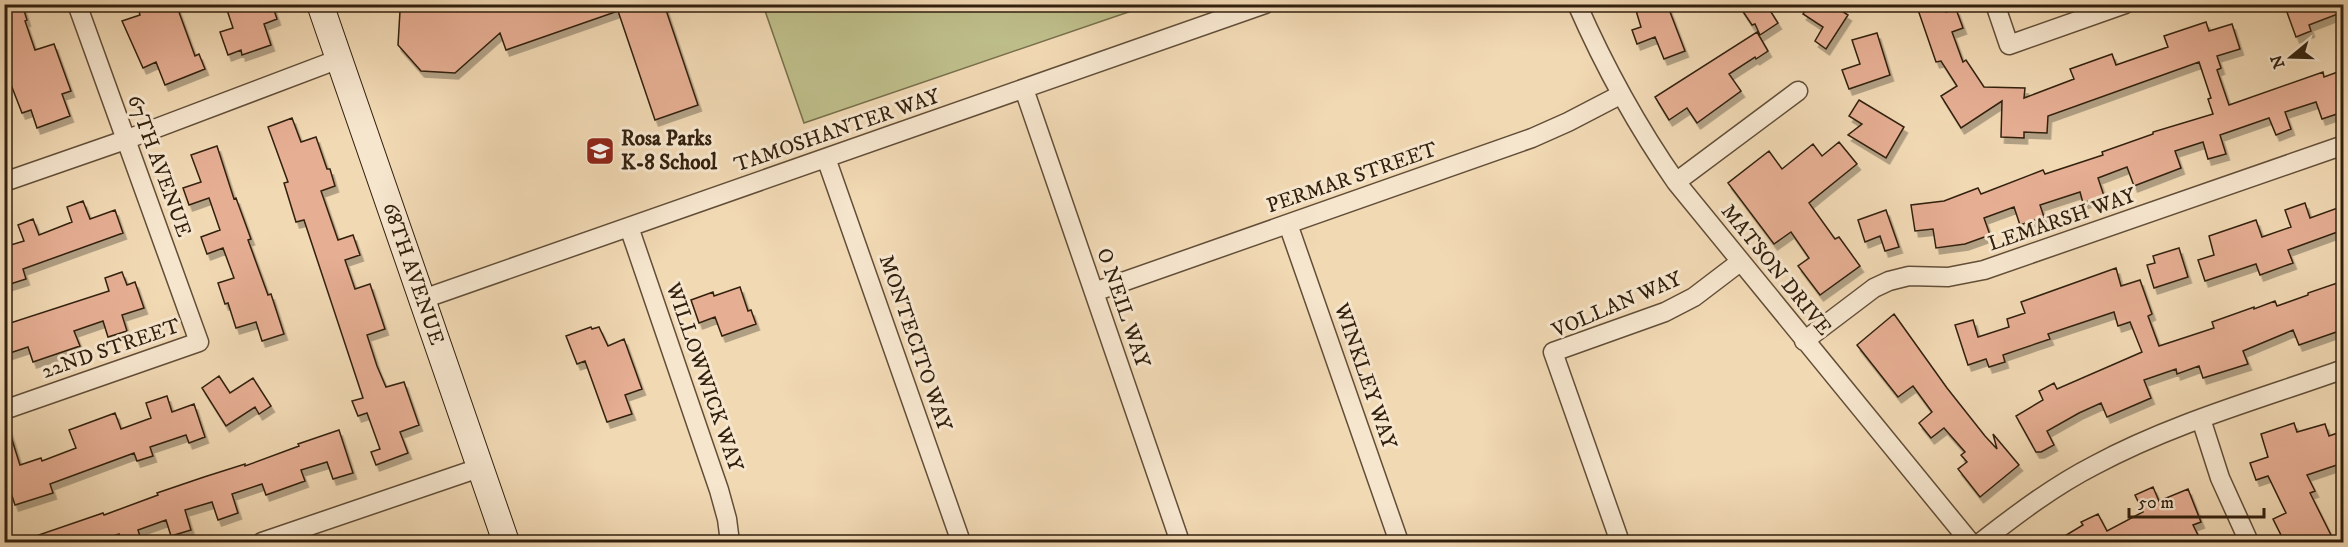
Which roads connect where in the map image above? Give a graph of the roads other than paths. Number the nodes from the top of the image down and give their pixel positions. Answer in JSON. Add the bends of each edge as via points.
{"nodes":[{"id":1,"x":77,"y":4,"type":"edge"},
{"id":2,"x":320,"y":4,"type":"edge"},
{"id":3,"x":1265,"y":4,"type":"edge"},
{"id":4,"x":1577,"y":4,"type":"edge"},
{"id":5,"x":1995,"y":4,"type":"edge"},
{"id":6,"x":2125,"y":4,"type":"edge"},
{"id":7,"x":339,"y":59,"type":"junction"},
{"id":8,"x":1024,"y":89,"type":"junction"},
{"id":9,"x":1798,"y":91,"type":"dead end"},
{"id":10,"x":1620,"y":95,"type":"junction"},
{"id":11,"x":125,"y":140,"type":"junction"},
{"id":12,"x":2343,"y":145,"type":"edge"},
{"id":13,"x":826,"y":158,"type":"junction"},
{"id":14,"x":4,"y":182,"type":"edge"},
{"id":15,"x":1676,"y":182,"type":"junction"},
{"id":16,"x":1288,"y":224,"type":"junction"},
{"id":17,"x":628,"y":227,"type":"junction"},
{"id":18,"x":1740,"y":262,"type":"junction"},
{"id":19,"x":1094,"y":292,"type":"junction"},
{"id":20,"x":423,"y":299,"type":"junction"},
{"id":21,"x":1804,"y":341,"type":"junction"},
{"id":22,"x":199,"y":342,"type":"joint"},
{"id":23,"x":2343,"y":369,"type":"edge"},
{"id":24,"x":4,"y":410,"type":"edge"},
{"id":25,"x":2201,"y":419,"type":"junction"},
{"id":26,"x":479,"y":468,"type":"junction"},
{"id":27,"x":262,"y":543,"type":"edge"},
{"id":28,"x":506,"y":543,"type":"edge"},
{"id":29,"x":730,"y":543,"type":"edge"},
{"id":30,"x":961,"y":543,"type":"edge"},
{"id":31,"x":1180,"y":543,"type":"edge"},
{"id":32,"x":1399,"y":543,"type":"edge"},
{"id":33,"x":1620,"y":543,"type":"edge"},
{"id":34,"x":1970,"y":543,"type":"edge"},
{"id":35,"x":1981,"y":543,"type":"edge"},
{"id":36,"x":2249,"y":543,"type":"edge"}],
"edges":[{"from":1,"to":11,"type":"street","name":"67TH AVENUE"},
{"from":2,"to":7,"type":"street","name":"68TH AVENUE"},
{"from":3,"to":8,"type":"street","name":"TAMOSHANTER WAY"},
{"from":4,"to":10,"type":"street","name":"MATSON DRIVE"},
{"from":5,"to":6,"type":"street","via":[[2009,45]]},
{"from":7,"to":11,"type":"street"},
{"from":7,"to":20,"type":"street","name":"68TH AVENUE"},
{"from":8,"to":13,"type":"street","name":"TAMOSHANTER WAY"},
{"from":8,"to":19,"type":"street","name":"O NEIL WAY"},
{"from":9,"to":15,"type":"street"},
{"from":10,"to":15,"type":"street","name":"MATSON DRIVE"},
{"from":10,"to":16,"type":"street","name":"PERMAR STREET","via":[[1532,138]]},
{"from":11,"to":14,"type":"street"},
{"from":11,"to":22,"type":"street","name":"67TH AVENUE"},
{"from":12,"to":21,"type":"street","name":"LEMARSH WAY","via":[[1984,270],[1889,281]]},
{"from":13,"to":17,"type":"street","name":"TAMOSHANTER WAY"},
{"from":13,"to":30,"type":"street","name":"MONTECITO WAY"},
{"from":15,"to":18,"type":"street","name":"MATSON DRIVE"},
{"from":16,"to":19,"type":"street","name":"PERMAR STREET"},
{"from":16,"to":32,"type":"street","name":"WINKLEY WAY"},
{"from":17,"to":20,"type":"street","name":"TAMOSHANTER WAY"},
{"from":17,"to":29,"type":"street","name":"WILLOWWICK WAY","via":[[719,490]]},
{"from":18,"to":21,"type":"street","name":"MATSON DRIVE"},
{"from":18,"to":33,"type":"street","name":"VOLLAN WAY","via":[[1694,297],[1665,312],[1553,352]]},
{"from":19,"to":31,"type":"street","name":"O NEIL WAY"},
{"from":20,"to":26,"type":"street","name":"68TH AVENUE"},
{"from":21,"to":34,"type":"street","name":"MATSON DRIVE"},
{"from":22,"to":24,"type":"street","name":"22ND STREET"},
{"from":23,"to":25,"type":"street"},
{"from":25,"to":35,"type":"street","via":[[2094,465],[2020,511]]},
{"from":25,"to":36,"type":"street","via":[[2220,478]]},
{"from":26,"to":27,"type":"street"},
{"from":26,"to":28,"type":"street","name":"68TH AVENUE"}]}
